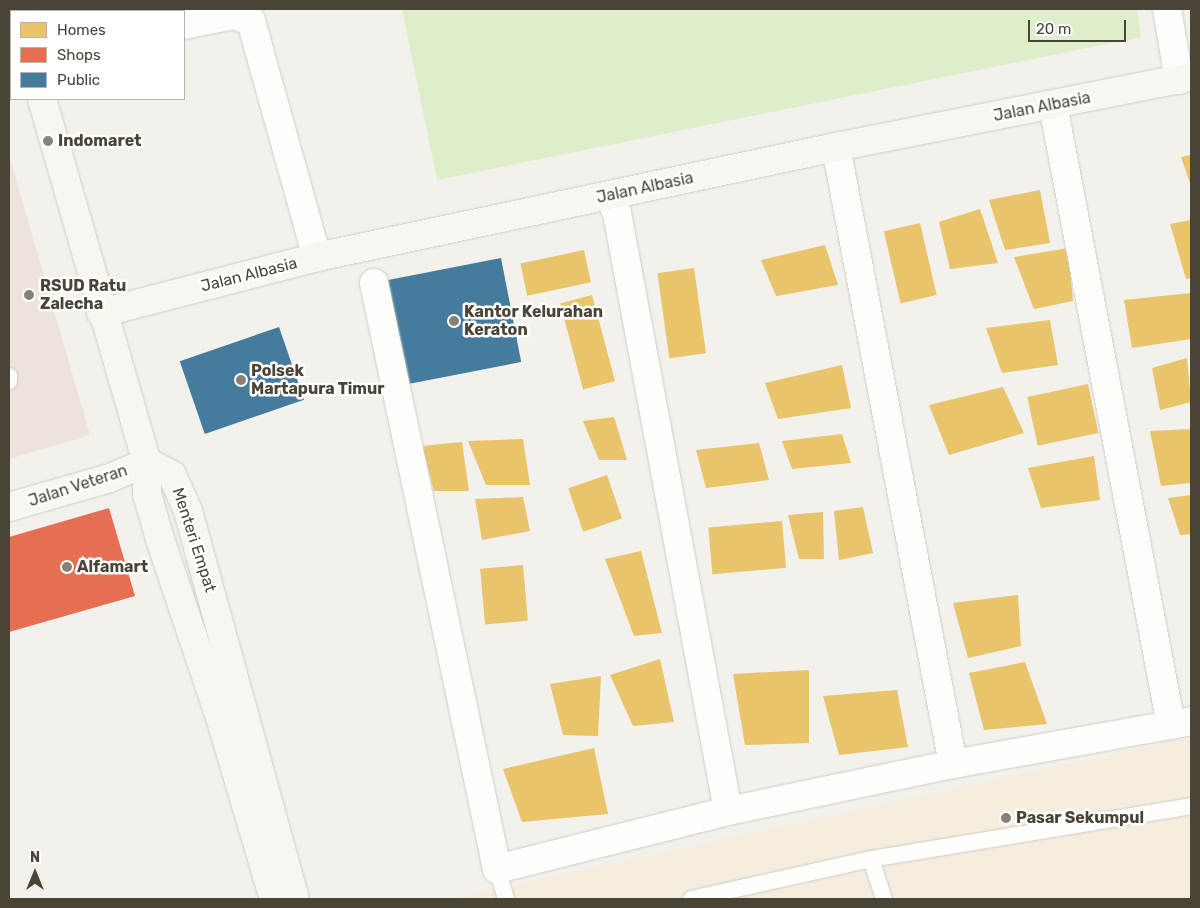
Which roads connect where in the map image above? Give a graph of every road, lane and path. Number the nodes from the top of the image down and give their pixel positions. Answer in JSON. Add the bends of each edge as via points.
{"nodes":[{"id":1,"x":1167,"y":9,"type":"edge"},
{"id":2,"x":9,"y":10,"type":"edge"},
{"id":3,"x":17,"y":10,"type":"edge"},
{"id":4,"x":185,"y":25,"type":"edge"},
{"id":5,"x":1185,"y":79,"type":"edge"},
{"id":6,"x":42,"y":100,"type":"edge"},
{"id":7,"x":1053,"y":104,"type":"junction"},
{"id":8,"x":836,"y":147,"type":"junction"},
{"id":9,"x":609,"y":196,"type":"junction"},
{"id":10,"x":317,"y":257,"type":"junction"},
{"id":11,"x":374,"y":283,"type":"dead end"},
{"id":12,"x":102,"y":313,"type":"junction"},
{"id":13,"x":9,"y":376,"type":"edge"},
{"id":14,"x":9,"y":382,"type":"edge"},
{"id":15,"x":147,"y":462,"type":"junction"},
{"id":16,"x":9,"y":507,"type":"edge"},
{"id":17,"x":1181,"y":723,"type":"edge"},
{"id":18,"x":953,"y":764,"type":"junction"},
{"id":19,"x":1191,"y":806,"type":"edge"},
{"id":20,"x":728,"y":811,"type":"junction"},
{"id":21,"x":871,"y":859,"type":"junction"},
{"id":22,"x":497,"y":869,"type":"junction"},
{"id":23,"x":274,"y":899,"type":"edge"},
{"id":24,"x":295,"y":899,"type":"edge"},
{"id":25,"x":506,"y":899,"type":"edge"},
{"id":26,"x":691,"y":899,"type":"edge"},
{"id":27,"x":884,"y":899,"type":"edge"}],
"edges":[{"from":1,"to":5,"type":"street"},
{"from":2,"to":3,"type":"lane"},
{"from":4,"to":10,"type":"street","via":[[233,15],[251,21]]},
{"from":5,"to":7,"type":"street","name":"Jalan Albasia"},
{"from":6,"to":12,"type":"street"},
{"from":7,"to":8,"type":"street","name":"Jalan Albasia"},
{"from":7,"to":17,"type":"street"},
{"from":8,"to":9,"type":"street","name":"Jalan Albasia"},
{"from":8,"to":18,"type":"street"},
{"from":9,"to":10,"type":"street","name":"Jalan Albasia"},
{"from":9,"to":20,"type":"street","via":[[617,213]]},
{"from":10,"to":12,"type":"street","name":"Jalan Albasia"},
{"from":11,"to":22,"type":"street"},
{"from":12,"to":15,"type":"street"},
{"from":13,"to":14,"type":"lane"},
{"from":15,"to":16,"type":"street","name":"Jalan Veteran","via":[[110,478]]},
{"from":15,"to":23,"type":"street","name":"Menteri Empat","via":[[147,494],[160,539],[220,717]]},
{"from":15,"to":24,"type":"street","name":"Menteri Empat","via":[[172,475],[188,510]]},
{"from":17,"to":18,"type":"street"},
{"from":18,"to":20,"type":"street"},
{"from":19,"to":21,"type":"lane"},
{"from":20,"to":22,"type":"street"},
{"from":21,"to":26,"type":"lane"},
{"from":21,"to":27,"type":"lane"},
{"from":22,"to":25,"type":"lane"}]}
